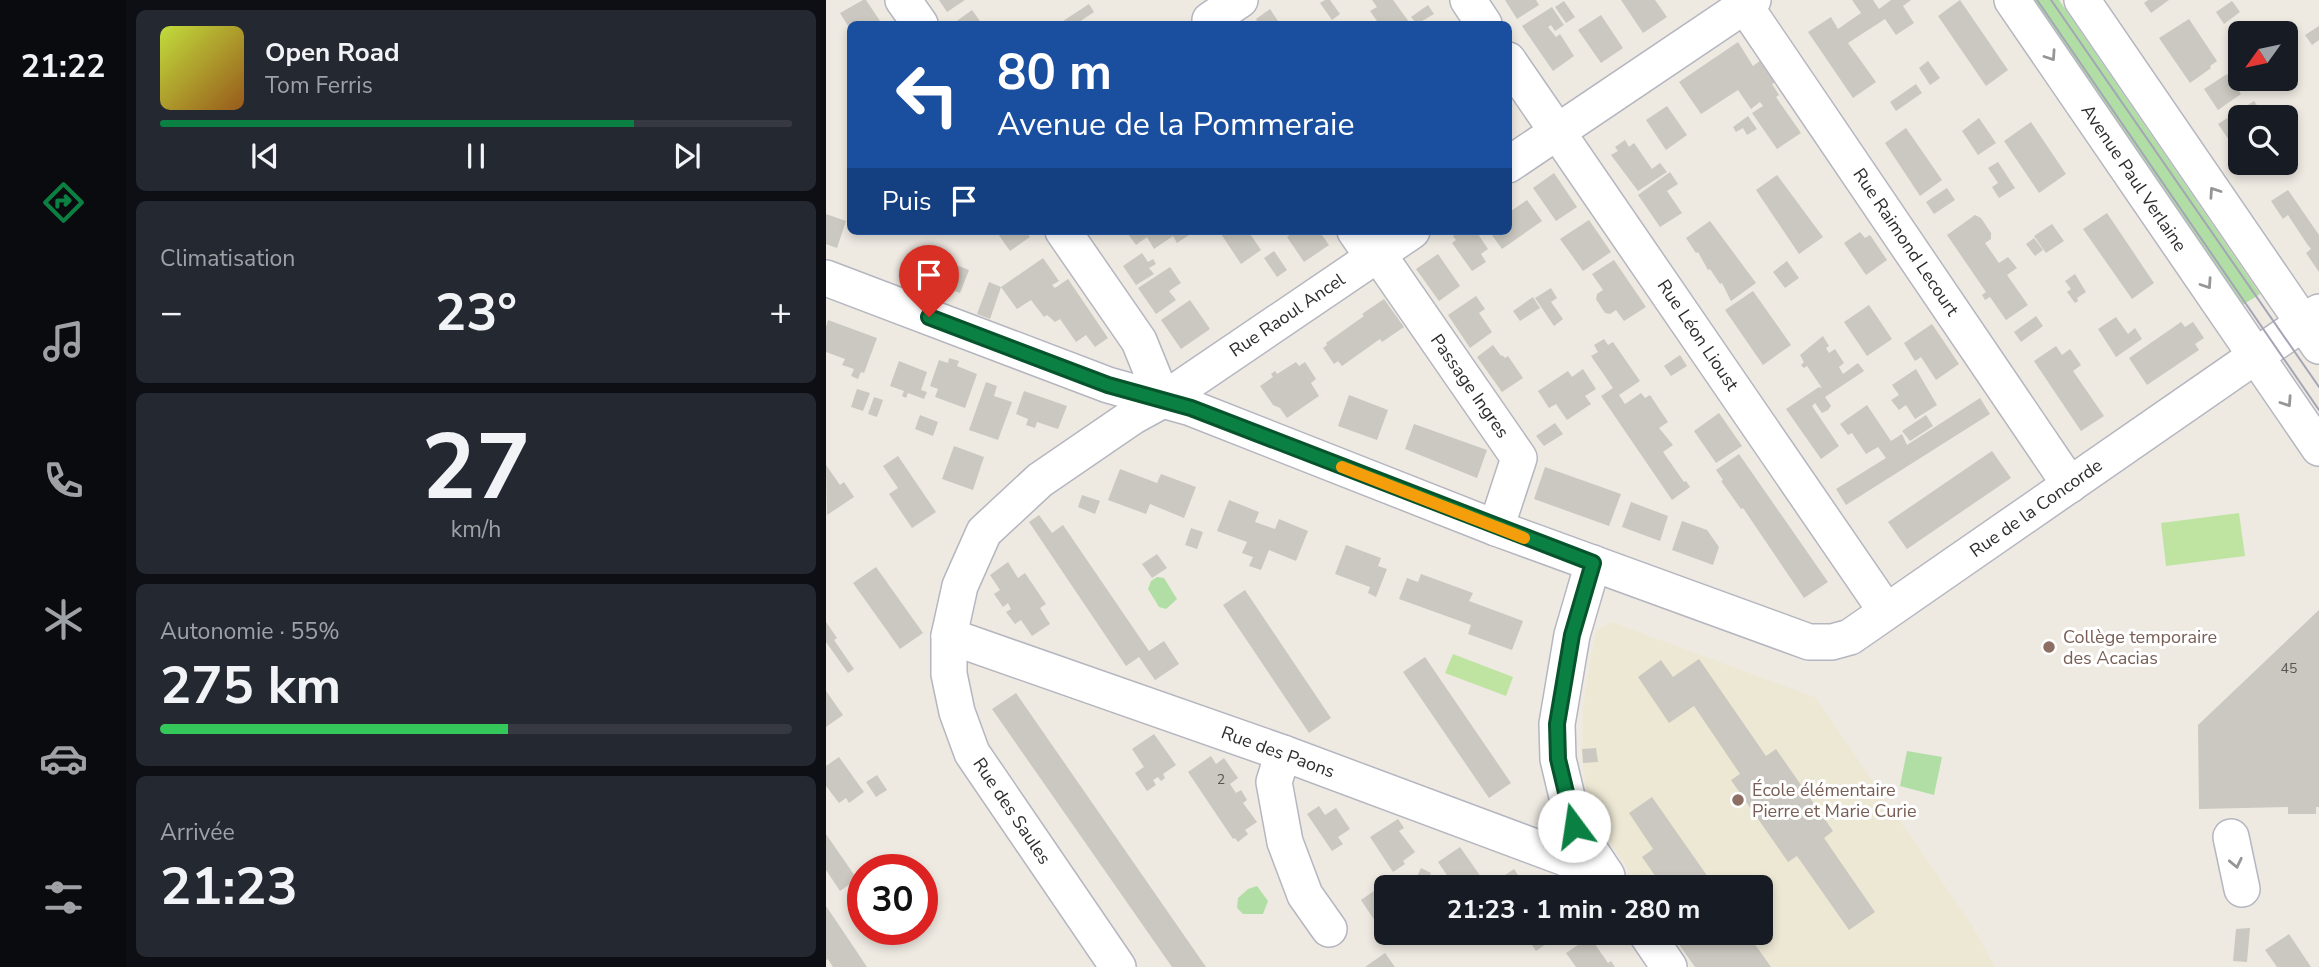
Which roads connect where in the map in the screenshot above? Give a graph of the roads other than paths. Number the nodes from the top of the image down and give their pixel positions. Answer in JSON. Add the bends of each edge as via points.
{"nodes":[{"id":1,"x":903,"y":0,"type":"edge"},
{"id":2,"x":1240,"y":0,"type":"edge"},
{"id":3,"x":1468,"y":0,"type":"edge"},
{"id":4,"x":2012,"y":0,"type":"edge"},
{"id":5,"x":2082,"y":0,"type":"edge"},
{"id":6,"x":1746,"y":2,"type":"edge"},
{"id":7,"x":1207,"y":15,"type":"edge"},
{"id":8,"x":918,"y":21,"type":"edge"},
{"id":9,"x":1483,"y":21,"type":"edge"},
{"id":10,"x":1512,"y":66,"type":"edge"},
{"id":11,"x":1558,"y":132,"type":"junction"},
{"id":12,"x":1512,"y":162,"type":"edge"},
{"id":13,"x":1066,"y":235,"type":"edge"},
{"id":14,"x":1401,"y":235,"type":"edge"},
{"id":15,"x":1369,"y":247,"type":"edge"},
{"id":16,"x":826,"y":278,"type":"edge"},
{"id":17,"x":2314,"y":327,"type":"edge"},
{"id":18,"x":2256,"y":355,"type":"junction"},
{"id":19,"x":1163,"y":400,"type":"junction"},
{"id":20,"x":2319,"y":448,"type":"edge"},
{"id":21,"x":2070,"y":485,"type":"junction"},
{"id":22,"x":1496,"y":528,"type":"junction"},
{"id":23,"x":1593,"y":563,"type":"junction"},
{"id":24,"x":1886,"y":611,"type":"junction"},
{"id":25,"x":949,"y":636,"type":"junction"},
{"id":26,"x":1283,"y":753,"type":"junction"},
{"id":27,"x":2231,"y":837,"type":"dead end"},
{"id":28,"x":1597,"y":875,"type":"edge"},
{"id":29,"x":1607,"y":875,"type":"edge"},
{"id":30,"x":2242,"y":889,"type":"dead end"},
{"id":31,"x":1329,"y":929,"type":"dead end"},
{"id":32,"x":1654,"y":945,"type":"edge"},
{"id":33,"x":1118,"y":967,"type":"edge"},
{"id":34,"x":1669,"y":967,"type":"edge"}],
"edges":[{"from":1,"to":8,"type":"street"},
{"from":2,"to":7,"type":"street"},
{"from":3,"to":9,"type":"street"},
{"from":4,"to":18,"type":"street","name":"Avenue Paul Verlaine","one_way":true},
{"from":17,"to":5,"type":"street","one_way":true},
{"from":6,"to":11,"type":"street"},
{"from":6,"to":21,"type":"street","name":"Rue Raimond Lecourt"},
{"from":10,"to":11,"type":"street","name":"Rue Léon Lioust"},
{"from":11,"to":12,"type":"street"},
{"from":11,"to":24,"type":"street","name":"Rue Léon Lioust"},
{"from":13,"to":19,"type":"street","via":[[1139,341]]},
{"from":14,"to":15,"type":"street","name":"Rue Raoul Ancel"},
{"from":15,"to":19,"type":"street","name":"Rue Raoul Ancel"},
{"from":15,"to":22,"type":"street","name":"Passage Ingres","via":[[1520,458]]},
{"from":16,"to":19,"type":"street","via":[[1108,385]]},
{"from":17,"to":18,"type":"street"},
{"from":18,"to":20,"type":"street","name":"Avenue Paul Verlaine","one_way":true},
{"from":18,"to":21,"type":"street","name":"Rue de la Concorde"},
{"from":19,"to":22,"type":"street"},
{"from":19,"to":25,"type":"street","name":"Rue des Saules","via":[[1040,480],[984,533],[960,586]]},
{"from":21,"to":24,"type":"street","name":"Rue de la Concorde"},
{"from":22,"to":23,"type":"street"},
{"from":23,"to":24,"type":"street","name":"Rue de la Concorde","via":[[1809,642],[1850,637]]},
{"from":23,"to":29,"type":"street","via":[[1572,635],[1557,724],[1558,759],[1574,826]]},
{"from":25,"to":26,"type":"street","name":"Rue des Paons"},
{"from":25,"to":33,"type":"street","name":"Rue des Saules","via":[[949,674],[972,753]]},
{"from":26,"to":28,"type":"street","name":"Rue des Paons"},
{"from":26,"to":31,"type":"street","via":[[1274,782],[1285,842],[1305,895]]},
{"from":27,"to":30,"type":"street","one_way":true},
{"from":32,"to":34,"type":"street"}]}
